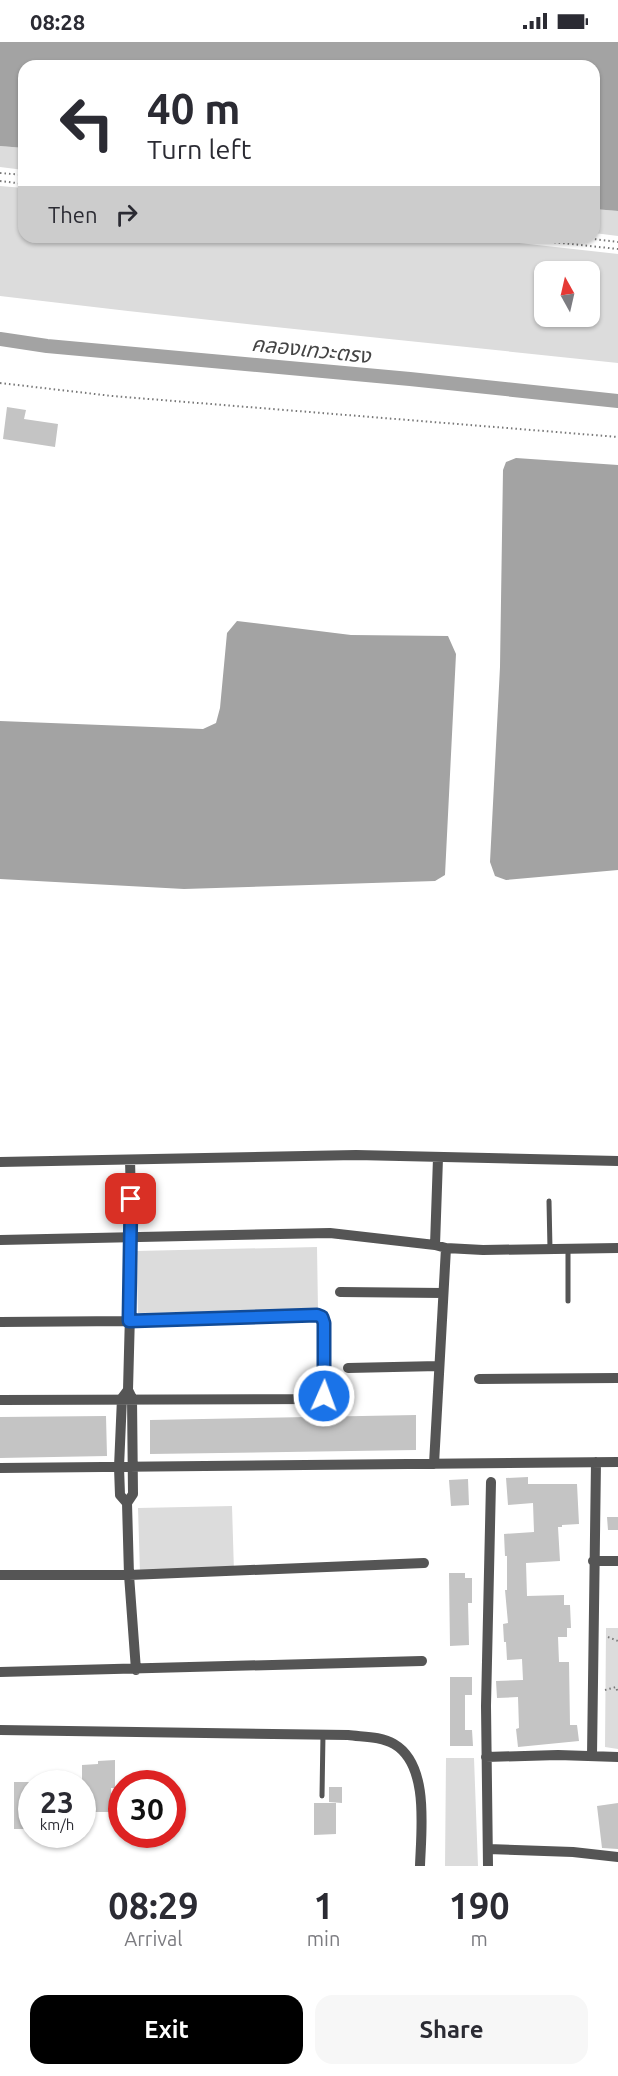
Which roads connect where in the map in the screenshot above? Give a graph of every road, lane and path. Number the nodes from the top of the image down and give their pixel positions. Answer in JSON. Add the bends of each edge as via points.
{"nodes":[{"id":1,"x":0,"y":173,"type":"edge"},
{"id":2,"x":18,"y":174,"type":"edge"},
{"id":3,"x":0,"y":181,"type":"edge"},
{"id":4,"x":18,"y":183,"type":"edge"},
{"id":5,"x":600,"y":240,"type":"edge"},
{"id":6,"x":618,"y":242,"type":"edge"},
{"id":7,"x":562,"y":243,"type":"edge"},
{"id":8,"x":618,"y":249,"type":"edge"},
{"id":9,"x":0,"y":383,"type":"edge"},
{"id":10,"x":618,"y":437,"type":"edge"},
{"id":11,"x":438,"y":1158,"type":"junction"},
{"id":12,"x":130,"y":1160,"type":"junction"},
{"id":13,"x":618,"y":1161,"type":"edge"},
{"id":14,"x":0,"y":1162,"type":"edge"},
{"id":15,"x":549,"y":1201,"type":"dead end"},
{"id":16,"x":132,"y":1238,"type":"junction"},
{"id":17,"x":0,"y":1240,"type":"edge"},
{"id":18,"x":440,"y":1246,"type":"junction"},
{"id":19,"x":618,"y":1248,"type":"edge"},
{"id":20,"x":550,"y":1249,"type":"junction"},
{"id":21,"x":568,"y":1249,"type":"junction"},
{"id":22,"x":340,"y":1293,"type":"dead end"},
{"id":23,"x":443,"y":1293,"type":"junction"},
{"id":24,"x":568,"y":1301,"type":"dead end"},
{"id":25,"x":129,"y":1321,"type":"junction"},
{"id":26,"x":0,"y":1322,"type":"edge"},
{"id":27,"x":439,"y":1366,"type":"junction"},
{"id":28,"x":348,"y":1368,"type":"dead end"},
{"id":29,"x":618,"y":1378,"type":"edge"},
{"id":30,"x":479,"y":1379,"type":"dead end"},
{"id":31,"x":127,"y":1396,"type":"junction"},
{"id":32,"x":0,"y":1400,"type":"edge"},
{"id":33,"x":596,"y":1462,"type":"junction"},
{"id":34,"x":618,"y":1462,"type":"edge"},
{"id":35,"x":434,"y":1464,"type":"junction"},
{"id":36,"x":119,"y":1467,"type":"junction"},
{"id":37,"x":134,"y":1467,"type":"junction"},
{"id":38,"x":0,"y":1468,"type":"edge"},
{"id":39,"x":490,"y":1482,"type":"dead end"},
{"id":40,"x":127,"y":1503,"type":"junction"},
{"id":41,"x":593,"y":1561,"type":"junction"},
{"id":42,"x":618,"y":1561,"type":"edge"},
{"id":43,"x":424,"y":1563,"type":"dead end"},
{"id":44,"x":0,"y":1575,"type":"edge"},
{"id":45,"x":129,"y":1575,"type":"junction"},
{"id":46,"x":608,"y":1636,"type":"dead end"},
{"id":47,"x":618,"y":1641,"type":"edge"},
{"id":48,"x":422,"y":1661,"type":"dead end"},
{"id":49,"x":136,"y":1670,"type":"junction"},
{"id":50,"x":0,"y":1672,"type":"edge"},
{"id":51,"x":617,"y":1687,"type":"edge"},
{"id":52,"x":605,"y":1690,"type":"dead end"},
{"id":53,"x":618,"y":1693,"type":"edge"},
{"id":54,"x":0,"y":1730,"type":"edge"},
{"id":55,"x":323,"y":1734,"type":"junction"},
{"id":56,"x":592,"y":1756,"type":"junction"},
{"id":57,"x":486,"y":1757,"type":"junction"},
{"id":58,"x":618,"y":1757,"type":"edge"},
{"id":59,"x":322,"y":1796,"type":"dead end"},
{"id":60,"x":488,"y":1849,"type":"junction"},
{"id":61,"x":618,"y":1857,"type":"edge"},
{"id":62,"x":420,"y":1866,"type":"edge"},
{"id":63,"x":488,"y":1866,"type":"edge"}],
"edges":[{"from":1,"to":2,"type":"path"},
{"from":3,"to":4,"type":"path"},
{"from":5,"to":6,"type":"path"},
{"from":7,"to":8,"type":"path"},
{"from":9,"to":10,"type":"path","via":[[112,396]]},
{"from":11,"to":12,"type":"street","via":[[356,1155]]},
{"from":11,"to":13,"type":"street"},
{"from":11,"to":18,"type":"street"},
{"from":12,"to":14,"type":"street"},
{"from":12,"to":16,"type":"street"},
{"from":15,"to":20,"type":"lane"},
{"from":16,"to":17,"type":"street"},
{"from":16,"to":18,"type":"street","via":[[330,1233]]},
{"from":16,"to":25,"type":"street"},
{"from":18,"to":20,"type":"street"},
{"from":18,"to":23,"type":"street"},
{"from":19,"to":21,"type":"street"},
{"from":20,"to":21,"type":"street"},
{"from":21,"to":24,"type":"lane"},
{"from":22,"to":23,"type":"street"},
{"from":23,"to":27,"type":"street"},
{"from":25,"to":26,"type":"street"},
{"from":25,"to":31,"type":"street"},
{"from":25,"to":31,"type":"street","via":[[317,1315],[324,1323],[325,1390],[319,1399]]},
{"from":27,"to":28,"type":"street"},
{"from":27,"to":35,"type":"street"},
{"from":29,"to":30,"type":"street"},
{"from":31,"to":32,"type":"street"},
{"from":31,"to":36,"type":"street"},
{"from":31,"to":37,"type":"street"},
{"from":33,"to":34,"type":"street"},
{"from":33,"to":35,"type":"street"},
{"from":33,"to":41,"type":"street"},
{"from":35,"to":37,"type":"street"},
{"from":36,"to":37,"type":"street"},
{"from":36,"to":38,"type":"street"},
{"from":36,"to":40,"type":"street","via":[[120,1495]]},
{"from":37,"to":40,"type":"street","via":[[133,1494]]},
{"from":39,"to":57,"type":"street"},
{"from":40,"to":45,"type":"street"},
{"from":41,"to":42,"type":"street"},
{"from":41,"to":56,"type":"street"},
{"from":43,"to":45,"type":"street"},
{"from":44,"to":45,"type":"street"},
{"from":45,"to":49,"type":"street"},
{"from":46,"to":47,"type":"path"},
{"from":48,"to":49,"type":"street"},
{"from":49,"to":50,"type":"street"},
{"from":51,"to":52,"type":"path"},
{"from":51,"to":53,"type":"path"},
{"from":54,"to":55,"type":"street"},
{"from":55,"to":59,"type":"lane"},
{"from":55,"to":62,"type":"street","via":[[377,1739],[394,1744],[404,1753],[416,1770],[421,1792]]},
{"from":56,"to":57,"type":"street"},
{"from":56,"to":58,"type":"street"},
{"from":57,"to":60,"type":"street"},
{"from":60,"to":61,"type":"street"},
{"from":60,"to":63,"type":"street"}]}
